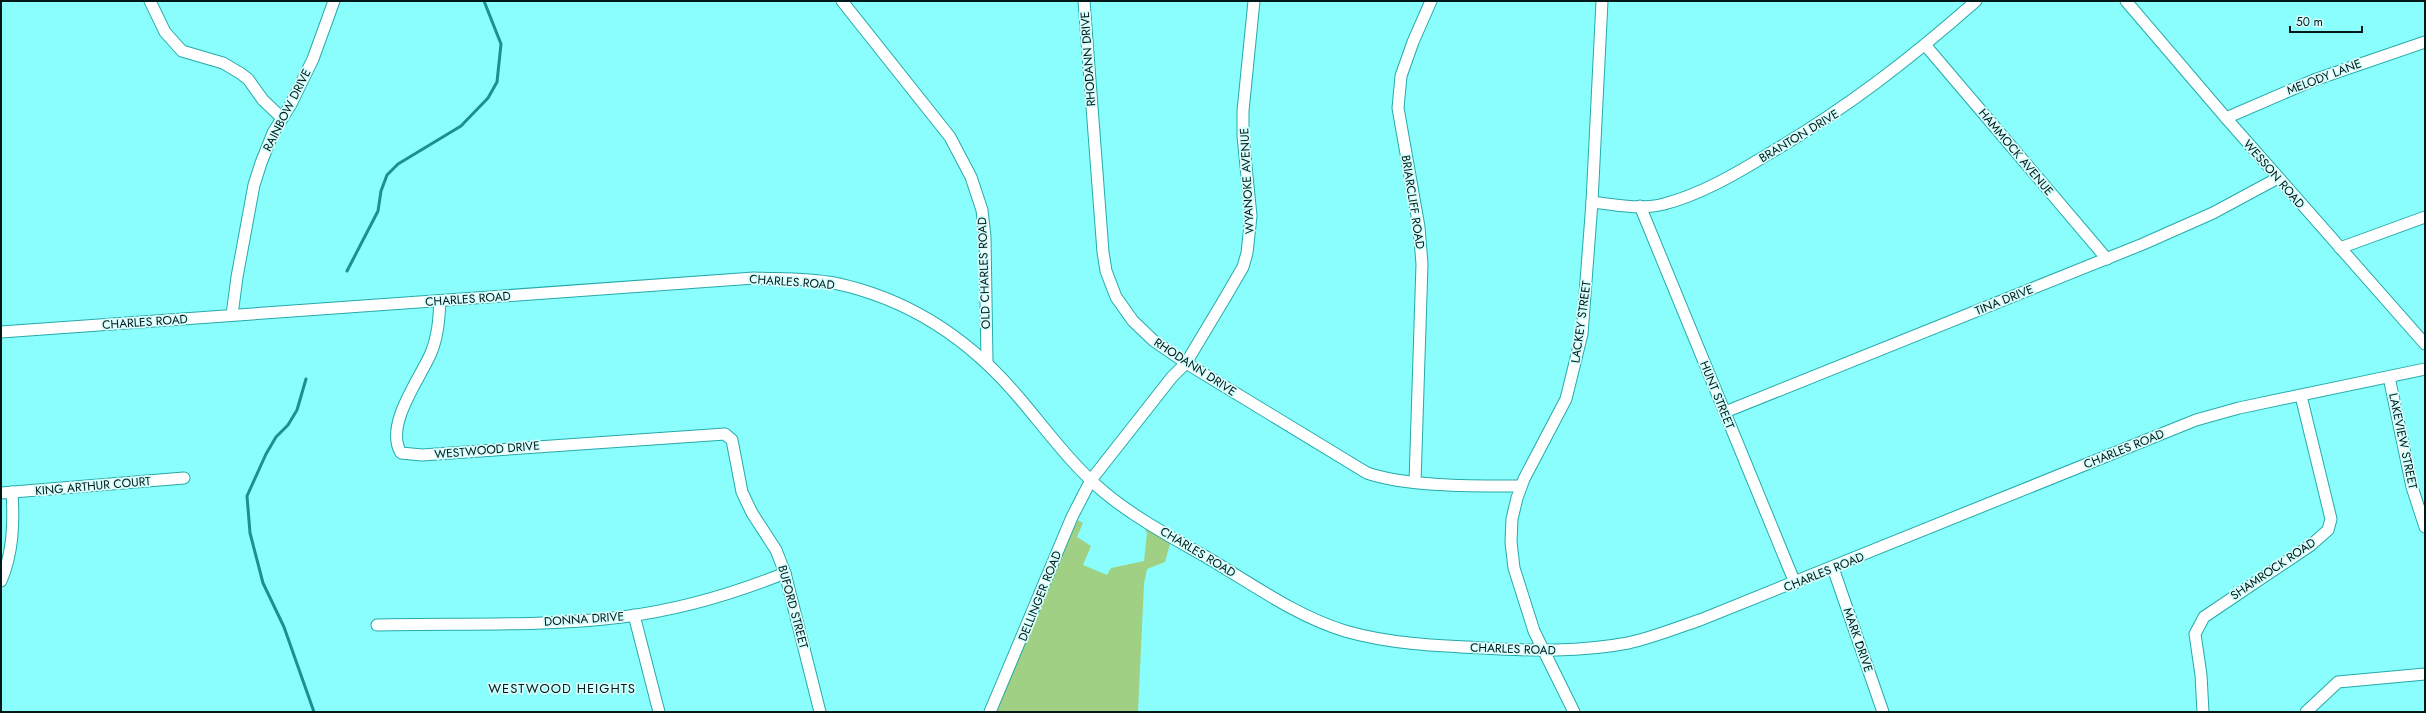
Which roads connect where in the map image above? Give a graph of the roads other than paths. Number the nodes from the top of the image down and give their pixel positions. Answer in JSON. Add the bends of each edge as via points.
{"nodes":[{"id":1,"x":150,"y":1,"type":"edge"},
{"id":2,"x":334,"y":1,"type":"edge"},
{"id":3,"x":842,"y":1,"type":"edge"},
{"id":4,"x":1084,"y":1,"type":"edge"},
{"id":5,"x":1254,"y":1,"type":"edge"},
{"id":6,"x":1431,"y":1,"type":"edge"},
{"id":7,"x":1602,"y":1,"type":"edge"},
{"id":8,"x":1976,"y":1,"type":"edge"},
{"id":9,"x":2126,"y":1,"type":"edge"},
{"id":10,"x":2425,"y":42,"type":"edge"},
{"id":11,"x":1926,"y":46,"type":"junction"},
{"id":12,"x":282,"y":118,"type":"junction"},
{"id":13,"x":2226,"y":118,"type":"junction"},
{"id":14,"x":2278,"y":178,"type":"junction"},
{"id":15,"x":1592,"y":202,"type":"junction"},
{"id":16,"x":1640,"y":206,"type":"junction"},
{"id":17,"x":2425,"y":217,"type":"edge"},
{"id":18,"x":2340,"y":248,"type":"junction"},
{"id":19,"x":2107,"y":259,"type":"junction"},
{"id":20,"x":440,"y":301,"type":"junction"},
{"id":21,"x":232,"y":315,"type":"junction"},
{"id":22,"x":1,"y":332,"type":"edge"},
{"id":23,"x":2425,"y":344,"type":"edge"},
{"id":24,"x":987,"y":362,"type":"junction"},
{"id":25,"x":1186,"y":363,"type":"junction"},
{"id":26,"x":2425,"y":369,"type":"edge"},
{"id":27,"x":2390,"y":377,"type":"junction"},
{"id":28,"x":2301,"y":396,"type":"junction"},
{"id":29,"x":1725,"y":412,"type":"junction"},
{"id":30,"x":732,"y":440,"type":"joint"},
{"id":31,"x":184,"y":478,"type":"dead end"},
{"id":32,"x":1090,"y":480,"type":"junction"},
{"id":33,"x":1416,"y":482,"type":"junction"},
{"id":34,"x":1521,"y":486,"type":"junction"},
{"id":35,"x":7,"y":493,"type":"edge"},
{"id":36,"x":2425,"y":527,"type":"edge"},
{"id":37,"x":1833,"y":568,"type":"junction"},
{"id":38,"x":785,"y":573,"type":"junction"},
{"id":39,"x":1,"y":581,"type":"edge"},
{"id":40,"x":1795,"y":583,"type":"junction"},
{"id":41,"x":634,"y":615,"type":"junction"},
{"id":42,"x":377,"y":625,"type":"dead end"},
{"id":43,"x":1544,"y":651,"type":"junction"},
{"id":44,"x":2425,"y":674,"type":"edge"},
{"id":45,"x":659,"y":712,"type":"edge"},
{"id":46,"x":820,"y":712,"type":"edge"},
{"id":47,"x":990,"y":712,"type":"edge"},
{"id":48,"x":1574,"y":712,"type":"edge"},
{"id":49,"x":1883,"y":712,"type":"edge"},
{"id":50,"x":2203,"y":712,"type":"edge"},
{"id":51,"x":2306,"y":712,"type":"edge"}],
"edges":[{"from":1,"to":12,"type":"street","via":[[165,32],[182,51],[223,63],[240,73]]},
{"from":2,"to":12,"type":"street","name":"RAINBOW DRIVE","via":[[313,58]]},
{"from":3,"to":24,"type":"street","name":"OLD CHARLES ROAD","via":[[950,137],[977,193],[985,236]]},
{"from":4,"to":25,"type":"street","name":"RHODANN DRIVE","via":[[1106,271],[1116,297],[1133,321],[1154,341]]},
{"from":5,"to":25,"type":"street","name":"WYANOKE AVENUE","via":[[1243,111],[1251,216],[1250,241],[1243,267]]},
{"from":6,"to":33,"type":"street","name":"BRIARCLIFF ROAD","via":[[1401,76],[1398,108],[1419,227],[1422,264]]},
{"from":7,"to":15,"type":"street","name":"LACKEY STREET"},
{"from":8,"to":11,"type":"street","name":"BRANTON DRIVE"},
{"from":9,"to":13,"type":"street","name":"WESSON ROAD"},
{"from":10,"to":13,"type":"street","name":"MELODY LANE","via":[[2314,80]]},
{"from":11,"to":16,"type":"street","name":"BRANTON DRIVE","via":[[1842,110],[1755,162],[1685,197],[1664,204]]},
{"from":11,"to":19,"type":"street","name":"HAMMOCK AVENUE"},
{"from":12,"to":21,"type":"street","name":"RAINBOW DRIVE","via":[[268,144],[254,185]]},
{"from":13,"to":14,"type":"street","name":"WESSON ROAD"},
{"from":14,"to":18,"type":"street","name":"WESSON ROAD"},
{"from":14,"to":19,"type":"street","name":"TINA DRIVE","via":[[2213,213]]},
{"from":15,"to":16,"type":"street","name":"BRANTON DRIVE"},
{"from":15,"to":34,"type":"street","name":"LACKEY STREET","via":[[1586,301],[1573,378],[1557,420]]},
{"from":16,"to":29,"type":"street","name":"HUNT STREET"},
{"from":17,"to":18,"type":"street"},
{"from":18,"to":23,"type":"street","name":"WESSON ROAD"},
{"from":19,"to":29,"type":"street","name":"TINA DRIVE"},
{"from":20,"to":21,"type":"street","name":"CHARLES ROAD"},
{"from":20,"to":24,"type":"street","name":"CHARLES ROAD","via":[[754,278],[815,281],[854,288],[902,305],[954,334]]},
{"from":20,"to":30,"type":"street","name":"WESTWOOD DRIVE","via":[[436,338],[412,387],[397,428],[397,446],[401,453],[422,455],[725,434]]},
{"from":21,"to":22,"type":"street","name":"CHARLES ROAD"},
{"from":24,"to":32,"type":"street","name":"CHARLES ROAD"},
{"from":25,"to":32,"type":"street","name":"WYANOKE AVENUE"},
{"from":25,"to":33,"type":"street","name":"RHODANN DRIVE","via":[[1367,473]]},
{"from":26,"to":27,"type":"street","name":"CHARLES ROAD"},
{"from":27,"to":28,"type":"street","name":"CHARLES ROAD"},
{"from":27,"to":36,"type":"street","name":"LAKEVIEW STREET","via":[[2412,487]]},
{"from":28,"to":37,"type":"street","name":"CHARLES ROAD","via":[[2239,408],[2196,420]]},
{"from":28,"to":50,"type":"street","name":"SHAMROCK ROAD","via":[[2331,519],[2328,530],[2311,545],[2204,617],[2195,634]]},
{"from":29,"to":40,"type":"street","name":"HUNT STREET"},
{"from":30,"to":38,"type":"street","name":"BUFORD STREET","via":[[742,492],[776,550]]},
{"from":31,"to":35,"type":"street","name":"KING ARTHUR COURT"},
{"from":32,"to":43,"type":"street","name":"CHARLES ROAD","via":[[1140,518],[1283,602],[1344,630],[1412,643]]},
{"from":32,"to":47,"type":"street","name":"DELLINGER ROAD"},
{"from":33,"to":34,"type":"street","name":"RHODANN DRIVE"},
{"from":34,"to":43,"type":"street","name":"LACKEY STREET","via":[[1512,519],[1510,542],[1522,596],[1534,632]]},
{"from":35,"to":39,"type":"street","via":[[12,538]]},
{"from":37,"to":40,"type":"street","name":"CHARLES ROAD"},
{"from":37,"to":49,"type":"street","name":"MARK DRIVE"},
{"from":38,"to":41,"type":"street","name":"DONNA DRIVE","via":[[738,592]]},
{"from":38,"to":46,"type":"street","name":"BUFORD STREET"},
{"from":40,"to":43,"type":"street","name":"CHARLES ROAD","via":[[1700,620],[1630,642]]},
{"from":41,"to":42,"type":"street","name":"DONNA DRIVE","via":[[579,621]]},
{"from":41,"to":45,"type":"street"},
{"from":43,"to":48,"type":"street","name":"LACKEY STREET"},
{"from":44,"to":51,"type":"street","via":[[2338,682]]}]}
